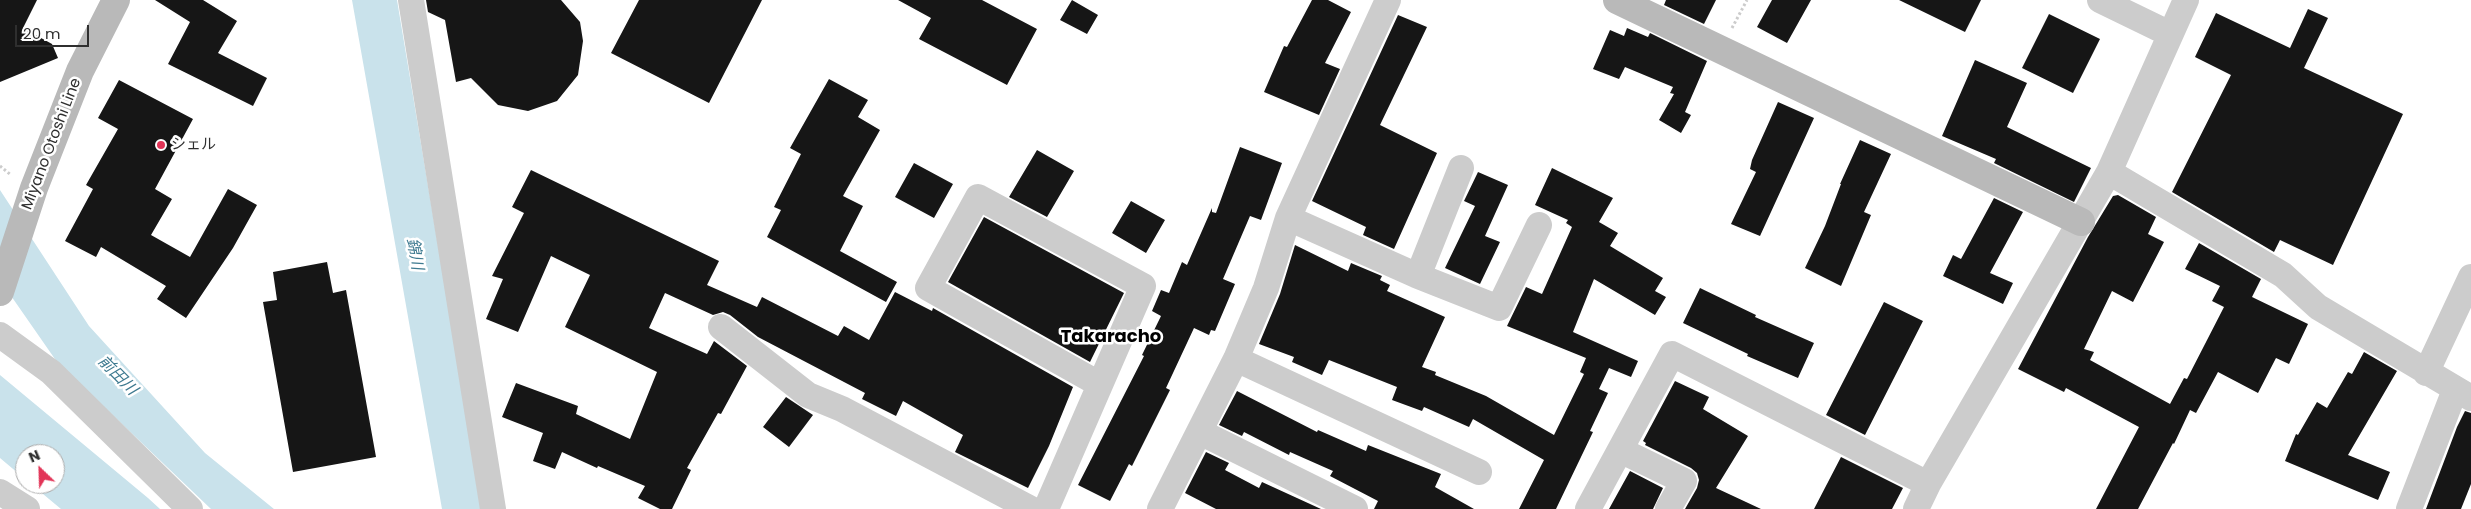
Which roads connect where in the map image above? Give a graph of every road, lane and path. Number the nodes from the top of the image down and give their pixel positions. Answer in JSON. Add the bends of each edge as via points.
{"nodes":[{"id":1,"x":116,"y":0,"type":"edge"},
{"id":2,"x":411,"y":0,"type":"edge"},
{"id":3,"x":1388,"y":0,"type":"edge"},
{"id":4,"x":1617,"y":0,"type":"edge"},
{"id":5,"x":2100,"y":0,"type":"edge"},
{"id":6,"x":2186,"y":0,"type":"edge"},
{"id":7,"x":2170,"y":34,"type":"junction"},
{"id":8,"x":1461,"y":168,"type":"dead end"},
{"id":9,"x":2110,"y":172,"type":"junction"},
{"id":10,"x":1288,"y":218,"type":"junction"},
{"id":11,"x":2081,"y":222,"type":"junction"},
{"id":12,"x":1539,"y":225,"type":"dead end"},
{"id":13,"x":1418,"y":276,"type":"junction"},
{"id":14,"x":2471,"y":277,"type":"edge"},
{"id":15,"x":0,"y":292,"type":"edge"},
{"id":16,"x":721,"y":327,"type":"dead end"},
{"id":17,"x":0,"y":335,"type":"edge"},
{"id":18,"x":1236,"y":359,"type":"junction"},
{"id":19,"x":2426,"y":373,"type":"junction"},
{"id":20,"x":1100,"y":384,"type":"junction"},
{"id":21,"x":2463,"y":394,"type":"edge"},
{"id":22,"x":1200,"y":432,"type":"junction"},
{"id":23,"x":1620,"y":450,"type":"junction"},
{"id":24,"x":1479,"y":472,"type":"dead end"},
{"id":25,"x":1928,"y":484,"type":"junction"},
{"id":26,"x":0,"y":492,"type":"edge"},
{"id":27,"x":27,"y":509,"type":"edge"},
{"id":28,"x":190,"y":509,"type":"edge"},
{"id":29,"x":493,"y":509,"type":"edge"},
{"id":30,"x":1031,"y":509,"type":"edge"},
{"id":31,"x":1046,"y":509,"type":"edge"},
{"id":32,"x":1160,"y":509,"type":"edge"},
{"id":33,"x":1355,"y":509,"type":"edge"},
{"id":34,"x":1588,"y":509,"type":"edge"},
{"id":35,"x":1668,"y":509,"type":"edge"},
{"id":36,"x":1916,"y":509,"type":"edge"},
{"id":37,"x":2409,"y":509,"type":"edge"}],
"edges":[{"from":1,"to":15,"type":"street","name":"Miyano Otoshi Line","via":[[80,71]]},
{"from":2,"to":29,"type":"street"},
{"from":3,"to":10,"type":"street"},
{"from":4,"to":11,"type":"street"},
{"from":5,"to":7,"type":"street"},
{"from":6,"to":7,"type":"street"},
{"from":7,"to":9,"type":"street"},
{"from":8,"to":13,"type":"street"},
{"from":9,"to":11,"type":"street"},
{"from":9,"to":19,"type":"street","via":[[2283,274],[2318,307]]},
{"from":10,"to":13,"type":"street"},
{"from":10,"to":18,"type":"street","via":[[1266,288]]},
{"from":11,"to":25,"type":"street"},
{"from":12,"to":13,"type":"street","via":[[1499,308]]},
{"from":14,"to":19,"type":"street"},
{"from":16,"to":30,"type":"street","via":[[808,395]]},
{"from":17,"to":28,"type":"street","via":[[51,372]]},
{"from":18,"to":22,"type":"street"},
{"from":18,"to":24,"type":"street"},
{"from":19,"to":21,"type":"street"},
{"from":20,"to":20,"type":"street","via":[[1143,286],[978,197],[928,288]]},
{"from":20,"to":31,"type":"street"},
{"from":21,"to":37,"type":"street"},
{"from":22,"to":32,"type":"street"},
{"from":22,"to":33,"type":"street"},
{"from":23,"to":25,"type":"street","via":[[1672,354]]},
{"from":23,"to":34,"type":"street"},
{"from":23,"to":35,"type":"street","via":[[1684,481]]},
{"from":25,"to":36,"type":"street"},
{"from":26,"to":27,"type":"street"}]}
